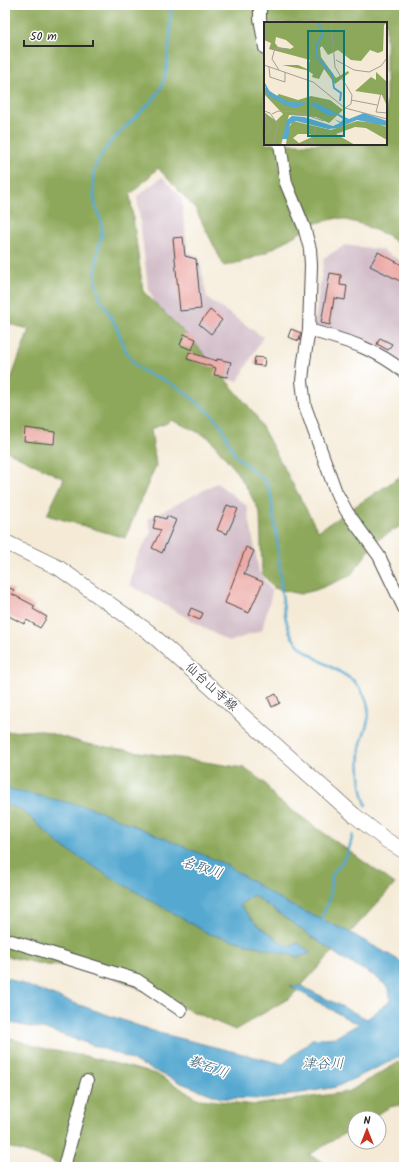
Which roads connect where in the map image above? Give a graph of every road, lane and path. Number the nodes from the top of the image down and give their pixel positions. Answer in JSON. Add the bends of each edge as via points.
{"nodes":[{"id":1,"x":260,"y":5,"type":"edge"},
{"id":2,"x":264,"y":42,"type":"edge"},
{"id":3,"x":280,"y":145,"type":"edge"},
{"id":4,"x":309,"y":330,"type":"junction"},
{"id":5,"x":404,"y":372,"type":"edge"},
{"id":6,"x":5,"y":542,"type":"edge"},
{"id":7,"x":404,"y":608,"type":"edge"},
{"id":8,"x":404,"y":850,"type":"edge"},
{"id":9,"x":5,"y":939,"type":"edge"},
{"id":10,"x":181,"y":1010,"type":"dead end"},
{"id":11,"x":87,"y":1081,"type":"dead end"},
{"id":12,"x":64,"y":1167,"type":"edge"}],
"edges":[{"from":1,"to":2,"type":"street"},
{"from":3,"to":4,"type":"street","via":[[286,183],[310,249]]},
{"from":4,"to":5,"type":"street","via":[[364,346],[392,361]]},
{"from":4,"to":7,"type":"street","via":[[302,381],[305,406],[336,492],[347,512],[379,556]]},
{"from":6,"to":8,"type":"main road","name":"仙台山寺線","via":[[59,568],[149,632],[354,815],[386,840]]},
{"from":9,"to":10,"type":"street","via":[[137,980]]},
{"from":11,"to":12,"type":"street"}]}
